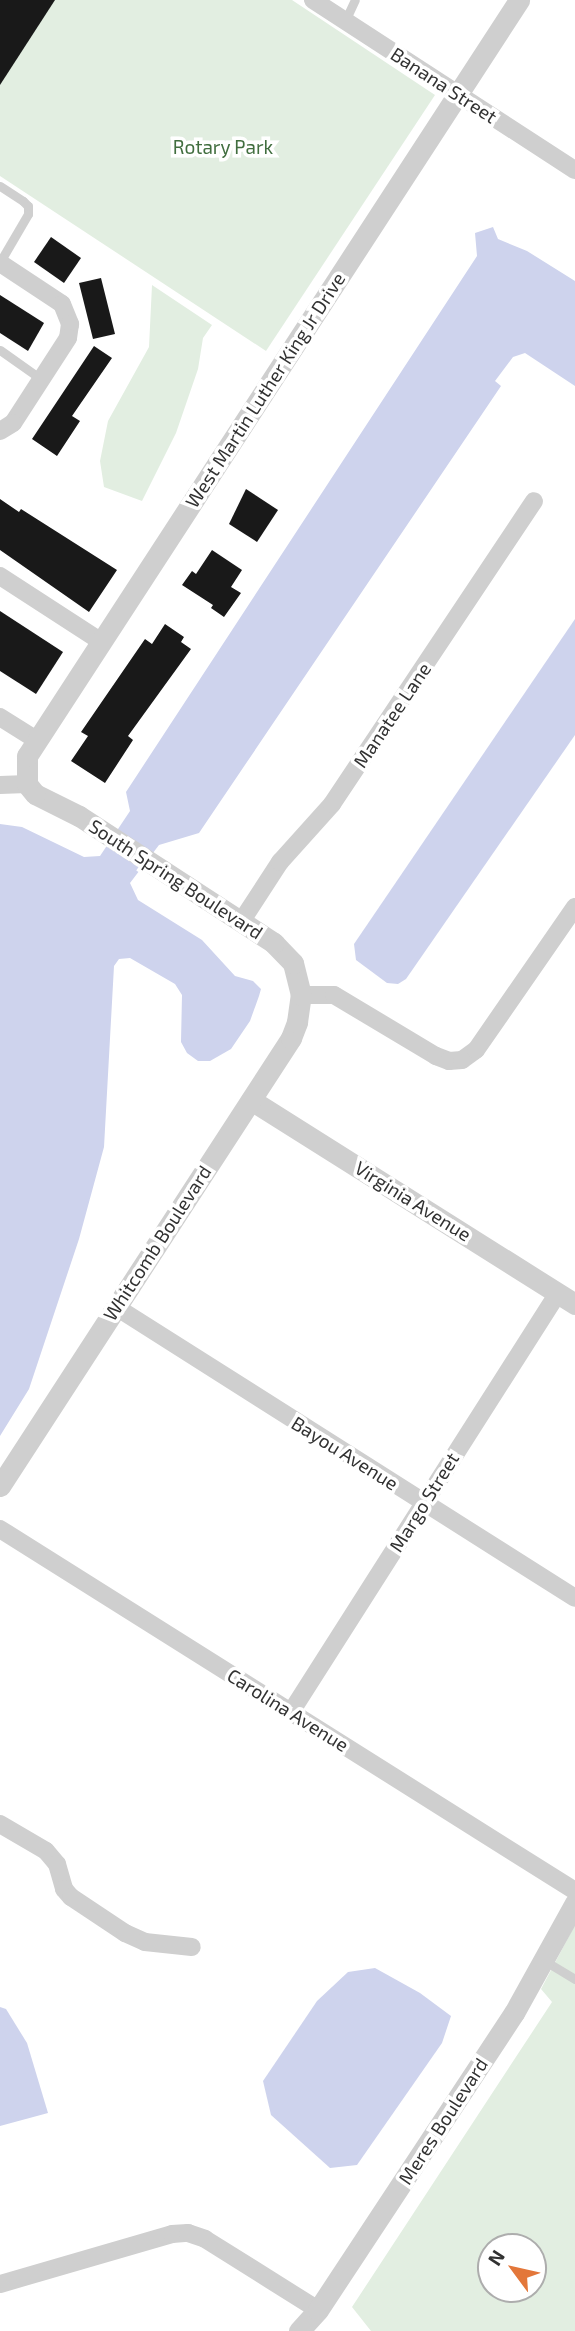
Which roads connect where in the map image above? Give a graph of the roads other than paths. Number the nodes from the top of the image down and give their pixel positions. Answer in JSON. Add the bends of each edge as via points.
{"nodes":[{"id":1,"x":313,"y":0,"type":"edge"},
{"id":2,"x":355,"y":0,"type":"edge"},
{"id":3,"x":519,"y":0,"type":"edge"},
{"id":4,"x":345,"y":21,"type":"junction"},
{"id":5,"x":458,"y":94,"type":"junction"},
{"id":6,"x":575,"y":170,"type":"edge"},
{"id":7,"x":0,"y":186,"type":"edge"},
{"id":8,"x":0,"y":263,"type":"edge"},
{"id":9,"x":0,"y":350,"type":"edge"},
{"id":10,"x":41,"y":379,"type":"junction"},
{"id":11,"x":0,"y":431,"type":"edge"},
{"id":12,"x":534,"y":501,"type":"dead end"},
{"id":13,"x":0,"y":576,"type":"edge"},
{"id":14,"x":100,"y":640,"type":"junction"},
{"id":15,"x":0,"y":717,"type":"edge"},
{"id":16,"x":36,"y":739,"type":"junction"},
{"id":17,"x":27,"y":784,"type":"junction"},
{"id":18,"x":0,"y":785,"type":"edge"},
{"id":19,"x":575,"y":907,"type":"edge"},
{"id":20,"x":241,"y":922,"type":"junction"},
{"id":21,"x":301,"y":995,"type":"junction"},
{"id":22,"x":251,"y":1100,"type":"junction"},
{"id":23,"x":567,"y":1298,"type":"edge"},
{"id":24,"x":116,"y":1307,"type":"junction"},
{"id":25,"x":0,"y":1486,"type":"edge"},
{"id":26,"x":424,"y":1503,"type":"junction"},
{"id":27,"x":0,"y":1529,"type":"edge"},
{"id":28,"x":575,"y":1598,"type":"edge"},
{"id":29,"x":291,"y":1712,"type":"junction"},
{"id":30,"x":0,"y":1824,"type":"edge"},
{"id":31,"x":575,"y":1891,"type":"edge"},
{"id":32,"x":575,"y":1903,"type":"edge"},
{"id":33,"x":192,"y":1947,"type":"dead end"},
{"id":34,"x":545,"y":1961,"type":"junction"},
{"id":35,"x":575,"y":1979,"type":"edge"},
{"id":36,"x":0,"y":2284,"type":"edge"},
{"id":37,"x":318,"y":2310,"type":"junction"},
{"id":38,"x":299,"y":2331,"type":"edge"}],
"edges":[{"from":1,"to":4,"type":"street","name":"Banana Street"},
{"from":2,"to":4,"type":"lane"},
{"from":3,"to":5,"type":"street","name":"West Martin Luther King Jr Drive"},
{"from":4,"to":5,"type":"street","name":"Banana Street"},
{"from":5,"to":6,"type":"street","name":"Banana Street"},
{"from":5,"to":14,"type":"street","name":"West Martin Luther King Jr Drive"},
{"from":7,"to":8,"type":"lane","via":[[28,206],[28,214]]},
{"from":8,"to":10,"type":"street","via":[[62,304],[69,318],[68,338]]},
{"from":9,"to":10,"type":"lane"},
{"from":10,"to":11,"type":"street","via":[[13,424]]},
{"from":12,"to":20,"type":"street","name":"Manatee Lane","via":[[332,804],[280,862]]},
{"from":13,"to":14,"type":"street"},
{"from":14,"to":16,"type":"street","name":"West Martin Luther King Jr Drive"},
{"from":15,"to":16,"type":"street"},
{"from":16,"to":17,"type":"street","name":"West Martin Luther King Jr Drive","via":[[27,755]]},
{"from":17,"to":18,"type":"street"},
{"from":17,"to":20,"type":"street","name":"South Spring Boulevard","via":[[43,799],[109,835]]},
{"from":19,"to":21,"type":"street","via":[[466,1059],[449,1061],[436,1056],[334,995]]},
{"from":20,"to":21,"type":"street","name":"South Spring Boulevard","via":[[285,953],[295,969]]},
{"from":21,"to":22,"type":"street","name":"Whitcomb Boulevard","via":[[291,1038]]},
{"from":22,"to":23,"type":"street","name":"Virginia Avenue"},
{"from":22,"to":24,"type":"street","name":"Whitcomb Boulevard"},
{"from":23,"to":26,"type":"street","name":"Margo Street"},
{"from":24,"to":25,"type":"street","name":"Whitcomb Boulevard"},
{"from":24,"to":26,"type":"street","name":"Bayou Avenue"},
{"from":26,"to":28,"type":"street","name":"Bayou Avenue"},
{"from":26,"to":29,"type":"street","name":"Margo Street"},
{"from":27,"to":29,"type":"street","name":"Carolina Avenue"},
{"from":29,"to":31,"type":"street","name":"Carolina Avenue"},
{"from":30,"to":33,"type":"street","via":[[46,1851],[71,1897],[125,1933],[145,1942]]},
{"from":32,"to":34,"type":"street","name":"Meres Boulevard"},
{"from":34,"to":35,"type":"lane"},
{"from":34,"to":37,"type":"street","name":"Meres Boulevard"},
{"from":36,"to":37,"type":"street","via":[[188,2233],[205,2239]]},
{"from":37,"to":38,"type":"street","name":"Meres Boulevard"}]}
